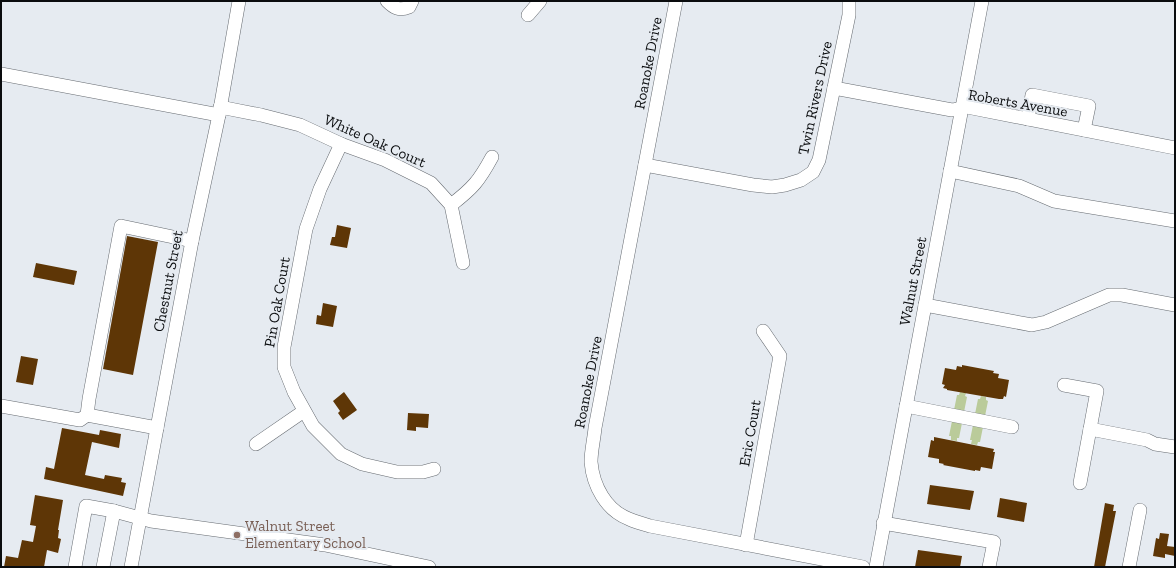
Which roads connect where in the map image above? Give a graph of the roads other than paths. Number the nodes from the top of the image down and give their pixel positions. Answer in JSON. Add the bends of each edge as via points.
{"nodes":[{"id":1,"x":239,"y":1,"type":"edge"},
{"id":2,"x":387,"y":1,"type":"edge"},
{"id":3,"x":412,"y":1,"type":"edge"},
{"id":4,"x":540,"y":1,"type":"edge"},
{"id":5,"x":676,"y":1,"type":"edge"},
{"id":6,"x":849,"y":1,"type":"edge"},
{"id":7,"x":982,"y":1,"type":"edge"},
{"id":8,"x":528,"y":15,"type":"dead end"},
{"id":9,"x":1,"y":74,"type":"edge"},
{"id":10,"x":834,"y":88,"type":"junction"},
{"id":11,"x":962,"y":108,"type":"junction"},
{"id":12,"x":220,"y":111,"type":"junction"},
{"id":13,"x":1028,"y":119,"type":"junction"},
{"id":14,"x":1084,"y":130,"type":"junction"},
{"id":15,"x":341,"y":144,"type":"junction"},
{"id":16,"x":1175,"y":147,"type":"edge"},
{"id":17,"x":492,"y":156,"type":"dead end"},
{"id":18,"x":645,"y":165,"type":"junction"},
{"id":19,"x":950,"y":171,"type":"junction"},
{"id":20,"x":451,"y":205,"type":"junction"},
{"id":21,"x":1175,"y":221,"type":"edge"},
{"id":22,"x":192,"y":241,"type":"junction"},
{"id":23,"x":463,"y":263,"type":"dead end"},
{"id":24,"x":925,"y":305,"type":"junction"},
{"id":25,"x":1175,"y":305,"type":"edge"},
{"id":26,"x":763,"y":332,"type":"dead end"},
{"id":27,"x":1064,"y":385,"type":"dead end"},
{"id":28,"x":1,"y":406,"type":"edge"},
{"id":29,"x":906,"y":406,"type":"junction"},
{"id":30,"x":304,"y":411,"type":"junction"},
{"id":31,"x":87,"y":415,"type":"junction"},
{"id":32,"x":1012,"y":427,"type":"dead end"},
{"id":33,"x":157,"y":428,"type":"junction"},
{"id":34,"x":1090,"y":429,"type":"junction"},
{"id":35,"x":256,"y":444,"type":"dead end"},
{"id":36,"x":1175,"y":447,"type":"edge"},
{"id":37,"x":434,"y":469,"type":"dead end"},
{"id":38,"x":1080,"y":483,"type":"dead end"},
{"id":39,"x":114,"y":510,"type":"junction"},
{"id":40,"x":1140,"y":510,"type":"dead end"},
{"id":41,"x":140,"y":517,"type":"junction"},
{"id":42,"x":883,"y":523,"type":"junction"},
{"id":43,"x":746,"y":544,"type":"junction"},
{"id":44,"x":75,"y":567,"type":"edge"},
{"id":45,"x":103,"y":567,"type":"edge"},
{"id":46,"x":131,"y":567,"type":"edge"},
{"id":47,"x":430,"y":567,"type":"edge"},
{"id":48,"x":863,"y":567,"type":"edge"},
{"id":49,"x":876,"y":567,"type":"edge"},
{"id":50,"x":989,"y":567,"type":"edge"},
{"id":51,"x":1129,"y":567,"type":"edge"}],
"edges":[{"from":1,"to":12,"type":"street","name":"Chestnut Street"},
{"from":2,"to":3,"type":"street","via":[[403,10],[409,7]]},
{"from":4,"to":8,"type":"street"},
{"from":5,"to":18,"type":"street","name":"Roanoke Drive"},
{"from":6,"to":10,"type":"street","name":"Twin Rivers Drive","via":[[849,15]]},
{"from":7,"to":11,"type":"street","name":"Walnut Street"},
{"from":9,"to":12,"type":"street","name":"White Oak Court"},
{"from":10,"to":11,"type":"street","name":"Roberts Avenue","via":[[952,110]]},
{"from":10,"to":18,"type":"street","name":"Twin Rivers Drive","via":[[819,160],[813,172],[801,180],[772,187]]},
{"from":11,"to":13,"type":"street","name":"Roberts Avenue"},
{"from":11,"to":19,"type":"street","name":"Walnut Street"},
{"from":12,"to":15,"type":"street","name":"White Oak Court","via":[[260,115],[300,125]]},
{"from":12,"to":22,"type":"street","name":"Chestnut Street"},
{"from":13,"to":14,"type":"street","name":"Roberts Avenue"},
{"from":13,"to":14,"type":"street","via":[[1032,95],[1089,106]]},
{"from":14,"to":16,"type":"street","name":"Roberts Avenue"},
{"from":15,"to":20,"type":"street","name":"White Oak Court","via":[[385,160],[431,184]]},
{"from":15,"to":30,"type":"street","name":"Pin Oak Court","via":[[320,189],[306,229],[284,346],[284,367]]},
{"from":17,"to":20,"type":"street","via":[[475,185]]},
{"from":18,"to":43,"type":"street","name":"Roanoke Drive","via":[[595,428],[591,461],[596,486],[606,501],[628,519],[650,526]]},
{"from":19,"to":21,"type":"street","via":[[1019,186],[1054,201]]},
{"from":19,"to":24,"type":"street","name":"Walnut Street"},
{"from":20,"to":23,"type":"street"},
{"from":22,"to":31,"type":"street","via":[[121,226]]},
{"from":22,"to":33,"type":"street","name":"Chestnut Street"},
{"from":24,"to":25,"type":"street","via":[[1032,325],[1046,322],[1109,296],[1122,295]]},
{"from":24,"to":29,"type":"street","name":"Walnut Street"},
{"from":26,"to":43,"type":"street","name":"Eric Court","via":[[780,356]]},
{"from":27,"to":34,"type":"street","via":[[1097,391]]},
{"from":28,"to":31,"type":"street","via":[[80,420]]},
{"from":29,"to":32,"type":"street"},
{"from":29,"to":42,"type":"street","name":"Walnut Street"},
{"from":30,"to":35,"type":"street"},
{"from":30,"to":37,"type":"street","name":"Pin Oak Court","via":[[313,426],[341,454],[362,464],[397,472],[423,472]]},
{"from":31,"to":33,"type":"street"},
{"from":33,"to":41,"type":"street","name":"Chestnut Street"},
{"from":34,"to":36,"type":"street"},
{"from":34,"to":38,"type":"street"},
{"from":39,"to":41,"type":"street"},
{"from":39,"to":44,"type":"street","via":[[86,506]]},
{"from":39,"to":45,"type":"street"},
{"from":40,"to":51,"type":"street"},
{"from":41,"to":46,"type":"street","name":"Chestnut Street"},
{"from":41,"to":47,"type":"street","via":[[151,521],[325,545]]},
{"from":42,"to":49,"type":"street","name":"Walnut Street"},
{"from":42,"to":50,"type":"street","via":[[994,542]]},
{"from":43,"to":48,"type":"street","name":"Roanoke Drive"}]}
